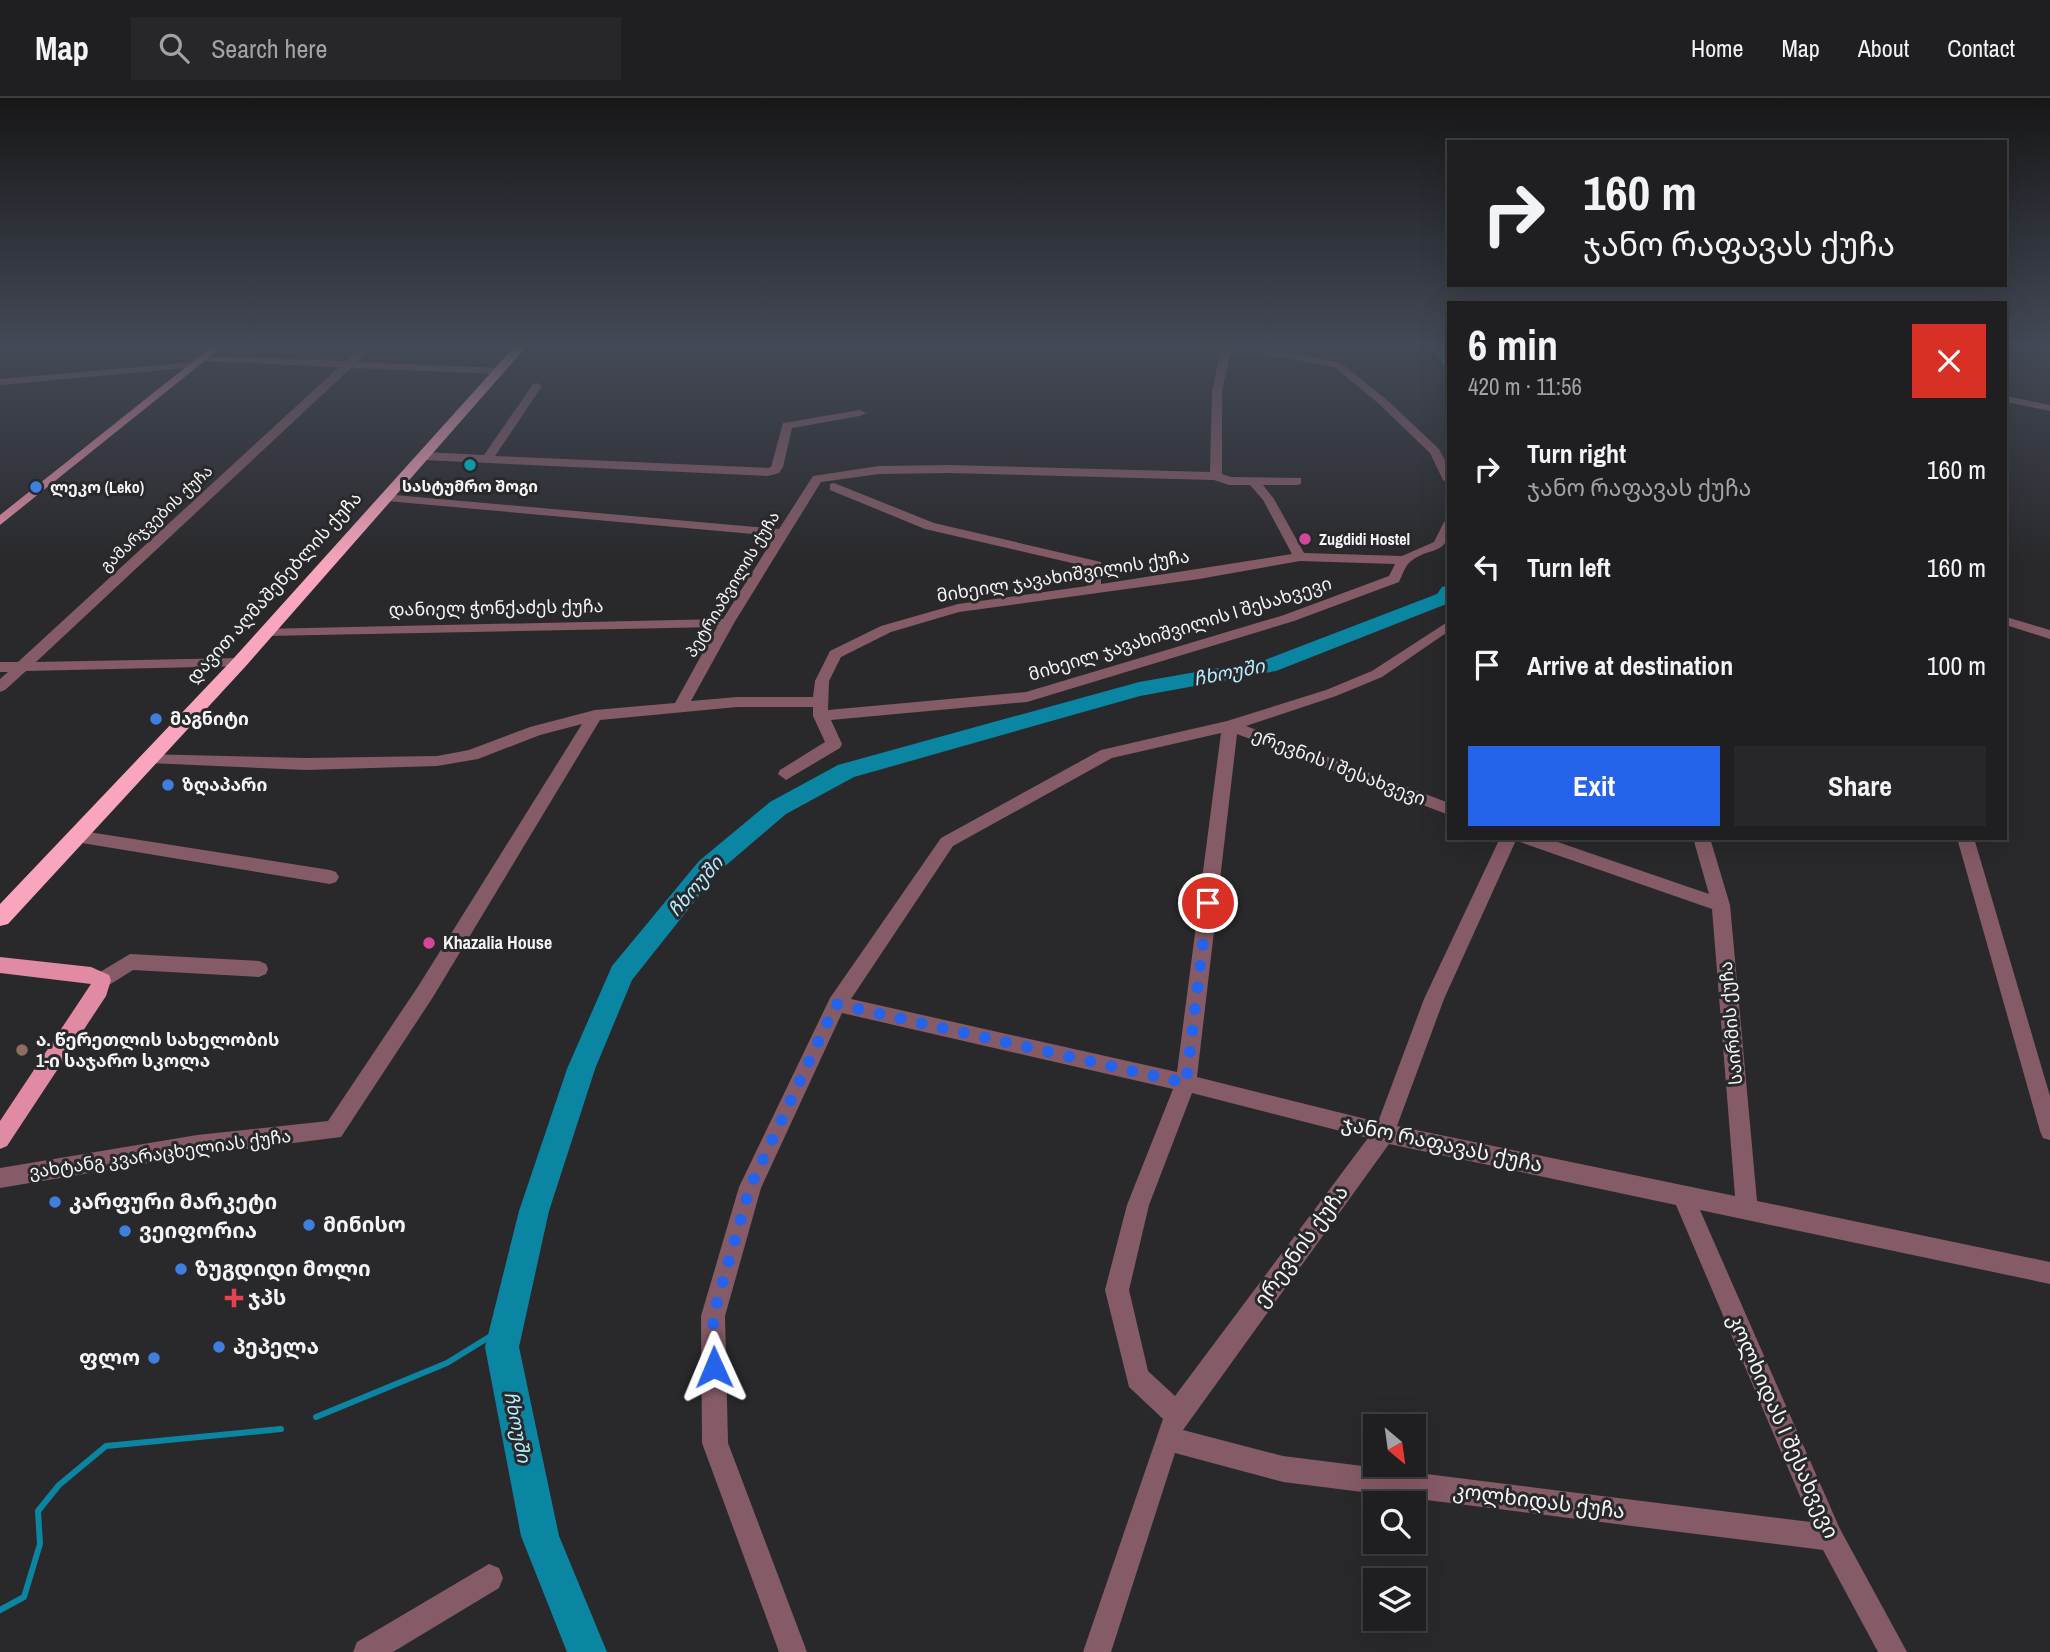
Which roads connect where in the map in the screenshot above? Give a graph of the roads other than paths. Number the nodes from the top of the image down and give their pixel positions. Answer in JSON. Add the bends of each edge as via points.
{"nodes":[{"id":1,"x":126,"y":420,"type":"edge"},
{"id":2,"x":288,"y":420,"type":"edge"},
{"id":3,"x":456,"y":420,"type":"edge"},
{"id":4,"x":512,"y":420,"type":"edge"},
{"id":5,"x":820,"y":420,"type":"edge"},
{"id":6,"x":1217,"y":420,"type":"edge"},
{"id":7,"x":1402,"y":420,"type":"edge"},
{"id":8,"x":424,"y":456,"type":"junction"},
{"id":9,"x":488,"y":458,"type":"junction"},
{"id":10,"x":1216,"y":476,"type":"junction"},
{"id":11,"x":1447,"y":476,"type":"edge"},
{"id":12,"x":1253,"y":481,"type":"junction"},
{"id":13,"x":1297,"y":481,"type":"dead end"},
{"id":14,"x":834,"y":487,"type":"dead end"},
{"id":15,"x":387,"y":497,"type":"junction"},
{"id":16,"x":0,"y":521,"type":"edge"},
{"id":17,"x":1447,"y":529,"type":"edge"},
{"id":18,"x":782,"y":533,"type":"junction"},
{"id":19,"x":1300,"y":557,"type":"junction"},
{"id":20,"x":1404,"y":560,"type":"junction"},
{"id":21,"x":1094,"y":588,"type":"junction"},
{"id":22,"x":2007,"y":621,"type":"edge"},
{"id":23,"x":727,"y":623,"type":"junction"},
{"id":24,"x":1447,"y":626,"type":"edge"},
{"id":25,"x":266,"y":632,"type":"junction"},
{"id":26,"x":2050,"y":635,"type":"edge"},
{"id":27,"x":239,"y":663,"type":"junction"},
{"id":28,"x":0,"y":667,"type":"edge"},
{"id":29,"x":21,"y":667,"type":"junction"},
{"id":30,"x":0,"y":687,"type":"edge"},
{"id":31,"x":680,"y":707,"type":"junction"},
{"id":32,"x":821,"y":709,"type":"junction"},
{"id":33,"x":595,"y":715,"type":"junction"},
{"id":34,"x":1230,"y":726,"type":"junction"},
{"id":35,"x":149,"y":758,"type":"junction"},
{"id":36,"x":786,"y":774,"type":"dead end"},
{"id":37,"x":1447,"y":808,"type":"edge"},
{"id":38,"x":76,"y":836,"type":"junction"},
{"id":39,"x":1508,"y":840,"type":"edge"},
{"id":40,"x":1532,"y":840,"type":"edge"},
{"id":41,"x":1703,"y":840,"type":"edge"},
{"id":42,"x":1966,"y":840,"type":"edge"},
{"id":43,"x":330,"y":877,"type":"dead end"},
{"id":44,"x":1721,"y":905,"type":"junction"},
{"id":45,"x":0,"y":918,"type":"edge"},
{"id":46,"x":0,"y":965,"type":"edge"},
{"id":47,"x":259,"y":969,"type":"dead end"},
{"id":48,"x":102,"y":980,"type":"junction"},
{"id":49,"x":836,"y":1004,"type":"junction"},
{"id":50,"x":1186,"y":1083,"type":"junction"},
{"id":51,"x":2050,"y":1131,"type":"edge"},
{"id":52,"x":1384,"y":1133,"type":"junction"},
{"id":53,"x":0,"y":1139,"type":"edge"},
{"id":54,"x":0,"y":1178,"type":"edge"},
{"id":55,"x":1683,"y":1195,"type":"junction"},
{"id":56,"x":1747,"y":1209,"type":"junction"},
{"id":57,"x":2050,"y":1273,"type":"edge"},
{"id":58,"x":1172,"y":1426,"type":"junction"},
{"id":59,"x":1831,"y":1538,"type":"junction"},
{"id":60,"x":489,"y":1578,"type":"dead end"},
{"id":61,"x":367,"y":1652,"type":"edge"},
{"id":62,"x":793,"y":1652,"type":"edge"},
{"id":63,"x":1097,"y":1652,"type":"edge"},
{"id":64,"x":1893,"y":1652,"type":"edge"}],
"edges":[{"from":1,"to":16,"type":"main road"},
{"from":2,"to":29,"type":"street","name":"გამარჯვების ქუჩა"},
{"from":3,"to":8,"type":"highway","name":"დავით აღმაშენებლის ქუჩა"},
{"from":4,"to":9,"type":"street"},
{"from":5,"to":9,"type":"street","via":[[787,425],[775,470]]},
{"from":6,"to":10,"type":"street"},
{"from":7,"to":11,"type":"street","via":[[1435,451]]},
{"from":8,"to":9,"type":"street"},
{"from":8,"to":15,"type":"highway","name":"დავით აღმაშენებლის ქუჩა"},
{"from":10,"to":12,"type":"street"},
{"from":10,"to":18,"type":"street","name":"პეტრიაშვილის ქუჩა","via":[[879,470],[817,480]]},
{"from":12,"to":13,"type":"street"},
{"from":12,"to":19,"type":"street"},
{"from":14,"to":21,"type":"street","via":[[930,526],[1096,565]]},
{"from":15,"to":18,"type":"street"},
{"from":15,"to":25,"type":"highway","name":"დავით აღმაშენებლის ქუჩა"},
{"from":17,"to":20,"type":"street","via":[[1439,544]]},
{"from":18,"to":23,"type":"street","name":"პეტრიაშვილის ქუჩა"},
{"from":19,"to":20,"type":"street","name":"მიხეილ ჯავახიშვილის ქუჩა"},
{"from":19,"to":21,"type":"street","name":"მიხეილ ჯავახიშვილის ქუჩა"},
{"from":20,"to":32,"type":"street","name":"მიხეილ ჯავახიშვილის I შესახვევი","via":[[1394,579],[1289,618],[1027,697]]},
{"from":21,"to":32,"type":"street","name":"მიხეილ ჯავახიშვილის ქუჩა","via":[[958,608],[886,629],[835,654],[822,681]]},
{"from":22,"to":26,"type":"street"},
{"from":23,"to":25,"type":"street","name":"დანიელ ჭონქაძეს ქუჩა"},
{"from":23,"to":31,"type":"street","name":"პეტრიაშვილის ქუჩა"},
{"from":24,"to":34,"type":"street","via":[[1377,674]]},
{"from":25,"to":27,"type":"highway","name":"დავით აღმაშენებლის ქუჩა"},
{"from":27,"to":29,"type":"street"},
{"from":27,"to":35,"type":"highway","name":"დავით აღმაშენებლის ქუჩა"},
{"from":28,"to":29,"type":"street"},
{"from":29,"to":30,"type":"street","name":"გამარჯვების ქუჩა"},
{"from":31,"to":32,"type":"street","via":[[737,702]]},
{"from":31,"to":33,"type":"street"},
{"from":32,"to":36,"type":"street","via":[[834,744]]},
{"from":33,"to":35,"type":"street","via":[[535,730],[472,755],[437,761],[306,764]]},
{"from":33,"to":54,"type":"street","name":"ვახტანგ კვარაცხელიას ქუჩა","via":[[426,991],[334,1130],[197,1145]]},
{"from":34,"to":37,"type":"street","name":"ერევნის I შესახვევი"},
{"from":34,"to":49,"type":"street","via":[[1107,754],[947,842]]},
{"from":34,"to":50,"type":"street"},
{"from":35,"to":38,"type":"highway","name":"დავით აღმაშენებლის ქუჩა"},
{"from":38,"to":43,"type":"street"},
{"from":38,"to":45,"type":"highway","name":"დავით აღმაშენებლის ქუჩა"},
{"from":39,"to":52,"type":"street","name":"ერევნის ქუჩა","via":[[1434,999]]},
{"from":40,"to":44,"type":"street"},
{"from":41,"to":44,"type":"street","name":"საირმის ქუჩა"},
{"from":42,"to":51,"type":"street"},
{"from":44,"to":56,"type":"street","name":"საირმის ქუჩა"},
{"from":46,"to":48,"type":"main road"},
{"from":47,"to":48,"type":"street","via":[[130,962]]},
{"from":48,"to":53,"type":"main road"},
{"from":49,"to":50,"type":"street","name":"ჯანო რაფავას ქუჩა"},
{"from":49,"to":62,"type":"street","via":[[750,1187],[713,1316],[715,1443]]},
{"from":50,"to":52,"type":"street","name":"ჯანო რაფავას ქუჩა"},
{"from":50,"to":58,"type":"street","via":[[1138,1205],[1117,1290],[1138,1378]]},
{"from":52,"to":55,"type":"street","name":"ჯანო რაფავას ქუჩა"},
{"from":52,"to":58,"type":"street","name":"ერევნის ქუჩა"},
{"from":55,"to":56,"type":"street","name":"ჯანო რაფავას ქუჩა"},
{"from":55,"to":59,"type":"street","name":"კოლხიდას I შესახვევი"},
{"from":56,"to":57,"type":"street","name":"ჯანო რაფავას ქუჩა"},
{"from":58,"to":59,"type":"street","name":"კოლხიდას ქუჩა","via":[[1283,1469]]},
{"from":58,"to":63,"type":"street","name":"ერევნის ქუჩა"},
{"from":59,"to":64,"type":"street","name":"კოლხიდას I შესახვევი"},
{"from":60,"to":61,"type":"street"}]}
